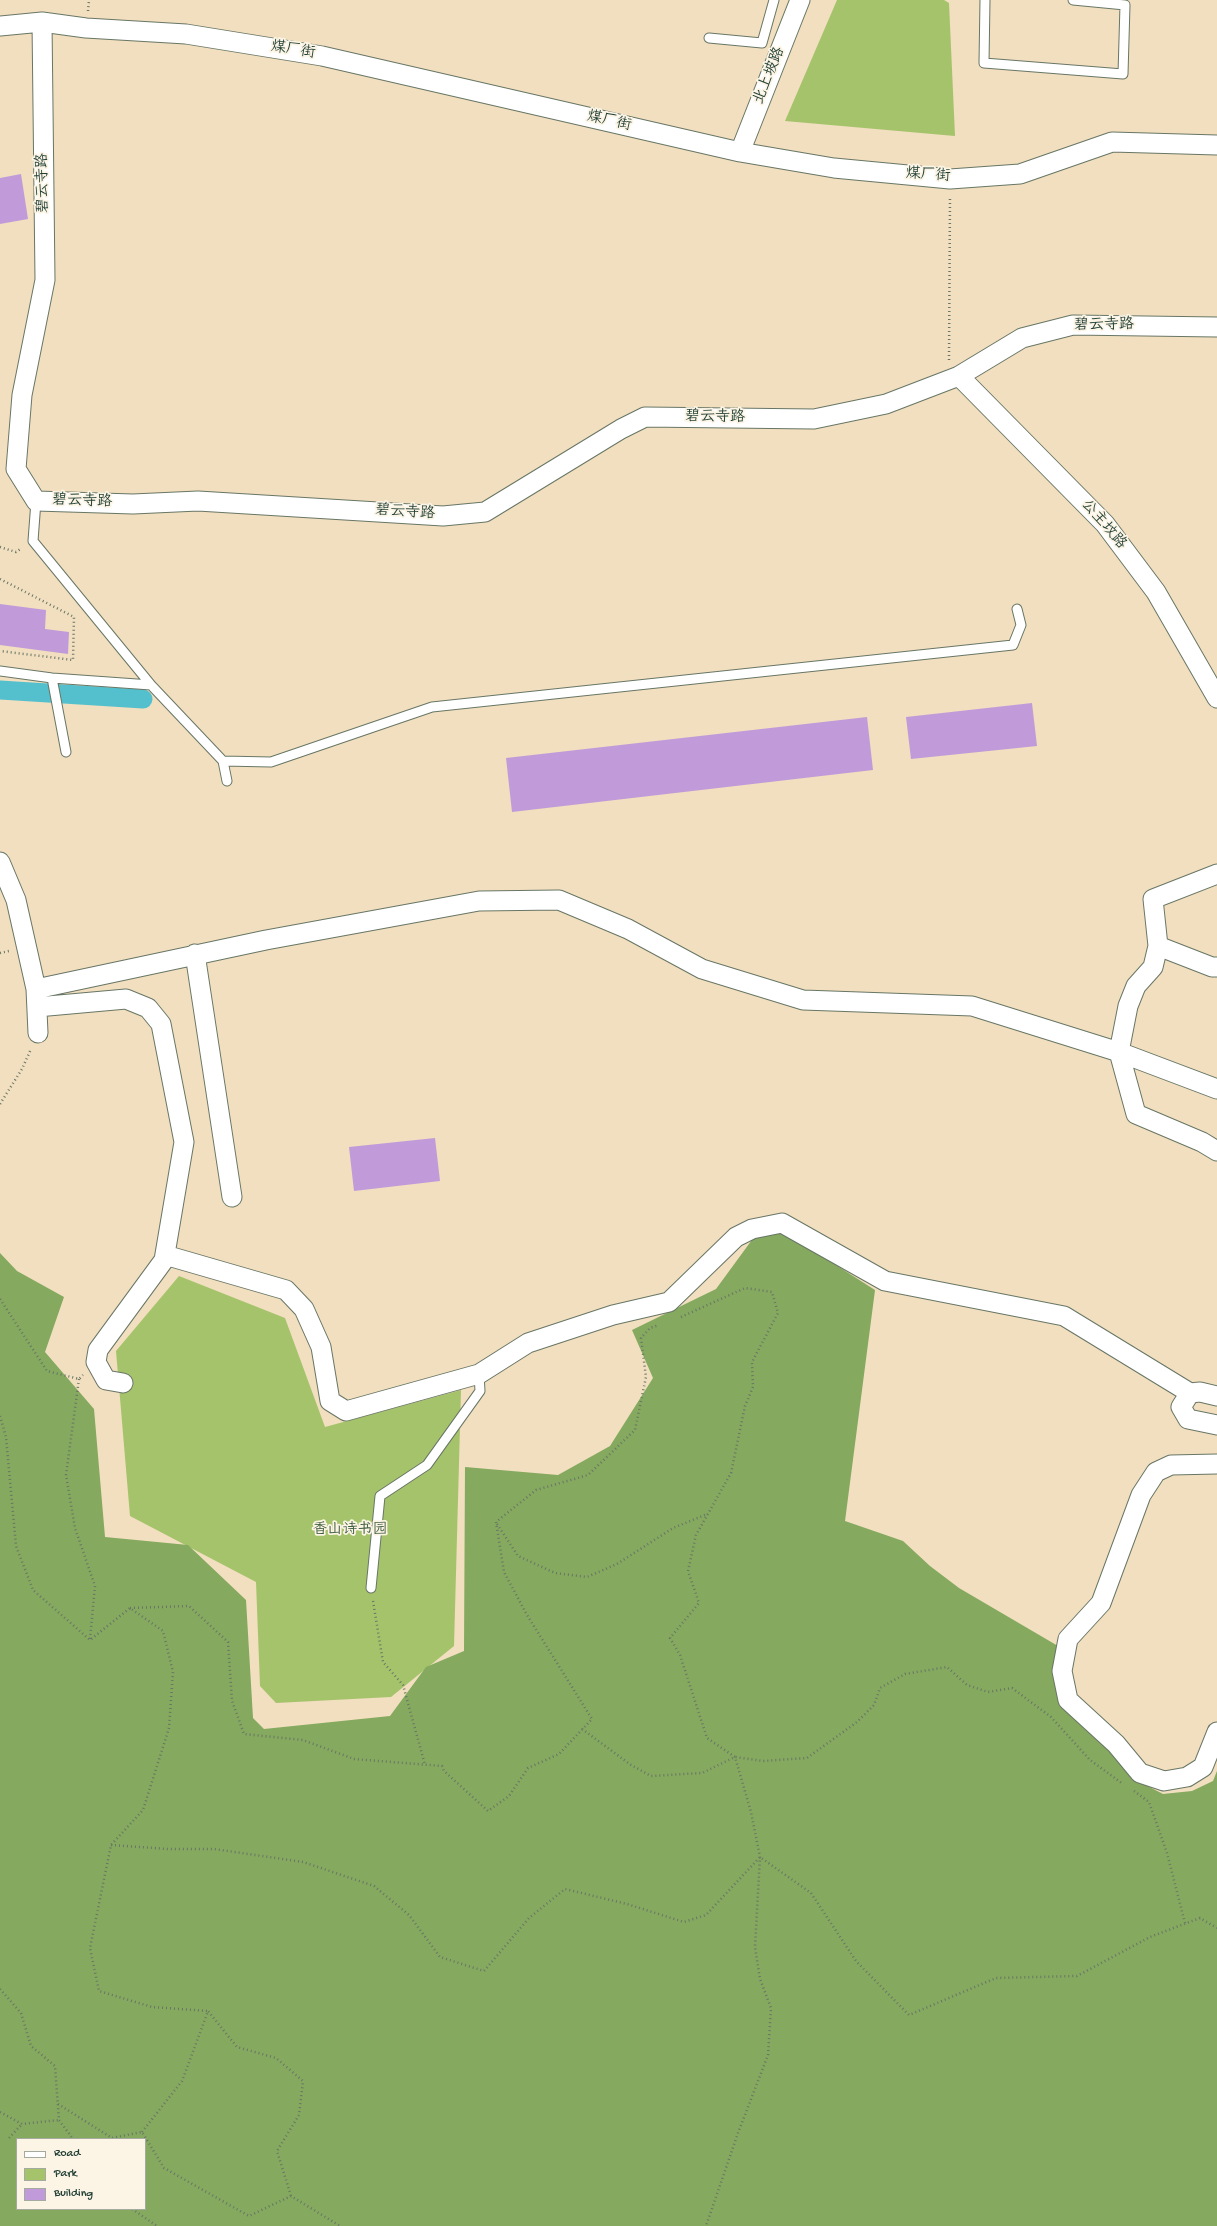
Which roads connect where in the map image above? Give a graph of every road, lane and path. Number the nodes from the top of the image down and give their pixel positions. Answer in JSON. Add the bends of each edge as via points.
{"nodes":[{"id":1,"x":774,"y":0,"type":"edge"},
{"id":2,"x":800,"y":0,"type":"edge"},
{"id":3,"x":985,"y":0,"type":"edge"},
{"id":4,"x":1074,"y":0,"type":"edge"},
{"id":5,"x":42,"y":22,"type":"junction"},
{"id":6,"x":0,"y":26,"type":"edge"},
{"id":7,"x":708,"y":38,"type":"dead end"},
{"id":8,"x":1217,"y":145,"type":"edge"},
{"id":9,"x":740,"y":152,"type":"junction"},
{"id":10,"x":950,"y":179,"type":"junction"},
{"id":11,"x":1217,"y":327,"type":"edge"},
{"id":12,"x":954,"y":377,"type":"junction"},
{"id":13,"x":36,"y":501,"type":"junction"},
{"id":14,"x":33,"y":541,"type":"junction"},
{"id":15,"x":0,"y":547,"type":"edge"},
{"id":16,"x":0,"y":579,"type":"edge"},
{"id":17,"x":1017,"y":609,"type":"dead end"},
{"id":18,"x":0,"y":651,"type":"edge"},
{"id":19,"x":0,"y":671,"type":"edge"},
{"id":20,"x":52,"y":678,"type":"junction"},
{"id":21,"x":151,"y":685,"type":"junction"},
{"id":22,"x":1217,"y":698,"type":"edge"},
{"id":23,"x":66,"y":752,"type":"dead end"},
{"id":24,"x":223,"y":761,"type":"junction"},
{"id":25,"x":227,"y":781,"type":"dead end"},
{"id":26,"x":0,"y":862,"type":"edge"},
{"id":27,"x":1217,"y":874,"type":"edge"},
{"id":28,"x":1158,"y":946,"type":"junction"},
{"id":29,"x":195,"y":954,"type":"junction"},
{"id":30,"x":1217,"y":967,"type":"edge"},
{"id":31,"x":36,"y":989,"type":"junction"},
{"id":32,"x":37,"y":1007,"type":"junction"},
{"id":33,"x":38,"y":1033,"type":"joint"},
{"id":34,"x":1119,"y":1052,"type":"junction"},
{"id":35,"x":1217,"y":1089,"type":"edge"},
{"id":36,"x":0,"y":1104,"type":"edge"},
{"id":37,"x":1217,"y":1151,"type":"edge"},
{"id":38,"x":232,"y":1197,"type":"dead end"},
{"id":39,"x":165,"y":1255,"type":"junction"},
{"id":40,"x":0,"y":1299,"type":"edge"},
{"id":41,"x":674,"y":1320,"type":"dead end"},
{"id":42,"x":662,"y":1324,"type":"dead end"},
{"id":43,"x":96,"y":1362,"type":"junction"},
{"id":44,"x":479,"y":1374,"type":"junction"},
{"id":45,"x":79,"y":1379,"type":"junction"},
{"id":46,"x":123,"y":1383,"type":"dead end"},
{"id":47,"x":1190,"y":1393,"type":"junction"},
{"id":48,"x":1217,"y":1396,"type":"edge"},
{"id":49,"x":0,"y":1416,"type":"edge"},
{"id":50,"x":1217,"y":1425,"type":"edge"},
{"id":51,"x":1217,"y":1464,"type":"edge"},
{"id":52,"x":706,"y":1515,"type":"junction"},
{"id":53,"x":496,"y":1522,"type":"junction"},
{"id":54,"x":371,"y":1588,"type":"joint"},
{"id":55,"x":130,"y":1608,"type":"junction"},
{"id":56,"x":90,"y":1640,"type":"junction"},
{"id":57,"x":582,"y":1729,"type":"junction"},
{"id":58,"x":1217,"y":1732,"type":"edge"},
{"id":59,"x":735,"y":1757,"type":"junction"},
{"id":60,"x":425,"y":1765,"type":"junction"},
{"id":61,"x":1126,"y":1785,"type":"dead end"},
{"id":62,"x":1132,"y":1790,"type":"dead end"},
{"id":63,"x":111,"y":1845,"type":"junction"},
{"id":64,"x":760,"y":1857,"type":"junction"},
{"id":65,"x":1185,"y":1923,"type":"junction"},
{"id":66,"x":1217,"y":1928,"type":"edge"},
{"id":67,"x":0,"y":1989,"type":"edge"},
{"id":68,"x":208,"y":2011,"type":"junction"},
{"id":69,"x":58,"y":2104,"type":"junction"},
{"id":70,"x":0,"y":2112,"type":"edge"},
{"id":71,"x":59,"y":2120,"type":"junction"},
{"id":72,"x":22,"y":2124,"type":"junction"},
{"id":73,"x":142,"y":2132,"type":"junction"},
{"id":74,"x":10,"y":2138,"type":"dead end"},
{"id":75,"x":72,"y":2138,"type":"edge"},
{"id":76,"x":146,"y":2138,"type":"edge"},
{"id":77,"x":146,"y":2139,"type":"edge"},
{"id":78,"x":291,"y":2196,"type":"junction"},
{"id":79,"x":133,"y":2210,"type":"edge"},
{"id":80,"x":157,"y":2226,"type":"edge"},
{"id":81,"x":340,"y":2226,"type":"edge"},
{"id":82,"x":706,"y":2226,"type":"edge"}],
"edges":[{"from":1,"to":7,"type":"lane","via":[[762,43]]},
{"from":2,"to":9,"type":"street","name":"北上坡路"},
{"from":3,"to":4,"type":"lane","via":[[984,63],[1123,74],[1125,5]]},
{"from":5,"to":6,"type":"street","name":"煤厂街"},
{"from":5,"to":9,"type":"street","name":"煤厂街","via":[[86,28],[186,34],[322,56]]},
{"from":5,"to":13,"type":"street","name":"碧云寺路","via":[[45,280],[22,395],[16,468]]},
{"from":8,"to":10,"type":"street","name":"煤厂街","via":[[1112,142],[1020,174]]},
{"from":9,"to":10,"type":"street","name":"煤厂街","via":[[834,168]]},
{"from":10,"to":12,"type":"path"},
{"from":11,"to":12,"type":"street","name":"碧云寺路","via":[[1073,325],[1022,338]]},
{"from":12,"to":13,"type":"street","name":"碧云寺路","via":[[886,404],[814,419],[645,417],[621,428],[485,512],[443,516],[198,501],[133,504]]},
{"from":12,"to":22,"type":"street","name":"公主坟路","via":[[1106,524],[1156,592]]},
{"from":13,"to":14,"type":"lane"},
{"from":14,"to":15,"type":"path","via":[[16,552]]},
{"from":14,"to":21,"type":"lane"},
{"from":16,"to":18,"type":"path","via":[[74,617],[73,660]]},
{"from":17,"to":24,"type":"lane","via":[[1021,625],[1013,644],[432,707],[270,762]]},
{"from":19,"to":20,"type":"lane"},
{"from":20,"to":21,"type":"lane"},
{"from":20,"to":23,"type":"lane"},
{"from":21,"to":24,"type":"lane"},
{"from":24,"to":25,"type":"lane"},
{"from":26,"to":31,"type":"street","via":[[16,900]]},
{"from":27,"to":28,"type":"street","via":[[1153,899]]},
{"from":28,"to":30,"type":"street"},
{"from":28,"to":34,"type":"street","via":[[1153,967],[1136,986],[1128,1006]]},
{"from":29,"to":31,"type":"street"},
{"from":29,"to":34,"type":"street","via":[[478,901],[559,900],[628,929],[702,969],[803,1000],[972,1006]]},
{"from":29,"to":38,"type":"street"},
{"from":31,"to":32,"type":"street"},
{"from":32,"to":33,"type":"street"},
{"from":32,"to":39,"type":"street","via":[[126,999],[148,1008],[161,1024],[184,1142]]},
{"from":33,"to":36,"type":"path","via":[[22,1069]]},
{"from":34,"to":35,"type":"street"},
{"from":34,"to":37,"type":"street","via":[[1136,1114]]},
{"from":39,"to":43,"type":"street","via":[[164,1260],[98,1350]]},
{"from":39,"to":44,"type":"street","via":[[286,1290],[304,1310],[321,1347],[330,1401],[346,1411]]},
{"from":40,"to":45,"type":"path","via":[[47,1371]]},
{"from":41,"to":52,"type":"path","via":[[746,1288],[772,1292],[778,1313],[752,1362],[753,1387],[745,1406],[731,1473]]},
{"from":42,"to":53,"type":"path","via":[[650,1328],[641,1338],[646,1377],[635,1430],[588,1475],[536,1490]]},
{"from":43,"to":45,"type":"path"},
{"from":43,"to":46,"type":"street","via":[[106,1380]]},
{"from":44,"to":47,"type":"street","via":[[528,1343],[613,1315],[669,1302],[736,1237],[752,1229],[782,1223],[885,1280],[1064,1316]]},
{"from":44,"to":54,"type":"lane","via":[[480,1391],[427,1465],[380,1496]]},
{"from":45,"to":56,"type":"path","via":[[66,1475],[75,1528],[95,1586]]},
{"from":47,"to":48,"type":"street","via":[[1200,1392]]},
{"from":47,"to":50,"type":"street","via":[[1181,1406],[1188,1419]]},
{"from":49,"to":56,"type":"path","via":[[6,1437],[16,1546],[33,1590]]},
{"from":51,"to":58,"type":"street","via":[[1171,1465],[1156,1472],[1141,1495],[1101,1602],[1068,1640],[1062,1671],[1068,1700],[1116,1744],[1140,1773],[1164,1781],[1187,1777],[1203,1767]]},
{"from":52,"to":53,"type":"path","via":[[673,1528],[618,1564],[587,1577],[555,1573],[518,1556]]},
{"from":52,"to":59,"type":"path","via":[[696,1535],[688,1571],[699,1603],[670,1638],[680,1655],[707,1738]]},
{"from":53,"to":57,"type":"path","via":[[504,1572],[527,1615],[592,1719]]},
{"from":54,"to":60,"type":"path","via":[[382,1662],[403,1685]]},
{"from":55,"to":56,"type":"path"},
{"from":55,"to":60,"type":"path","via":[[190,1606],[228,1642],[232,1701],[244,1734],[303,1740],[354,1759]]},
{"from":55,"to":63,"type":"path","via":[[163,1631],[173,1672],[170,1728],[143,1810]]},
{"from":57,"to":59,"type":"path","via":[[631,1765],[651,1776],[702,1773]]},
{"from":57,"to":60,"type":"path","via":[[559,1754],[528,1768],[509,1796],[488,1811],[444,1771],[442,1766]]},
{"from":59,"to":61,"type":"path","via":[[763,1761],[807,1758],[857,1722],[874,1705],[880,1688],[905,1674],[948,1667],[967,1685],[988,1692],[1012,1688],[1051,1717],[1090,1760]]},
{"from":59,"to":64,"type":"path","via":[[751,1812]]},
{"from":62,"to":65,"type":"path","via":[[1149,1802],[1167,1853]]},
{"from":63,"to":64,"type":"path","via":[[168,1850],[214,1849],[303,1862],[374,1886],[409,1915],[440,1957],[484,1971],[528,1918],[565,1889],[627,1904],[684,1922],[706,1915]]},
{"from":63,"to":68,"type":"path","via":[[90,1948],[99,1991],[152,2007]]},
{"from":64,"to":65,"type":"path","via":[[811,1893],[856,1961],[909,2015],[996,1978],[1077,1976],[1150,1937]]},
{"from":64,"to":82,"type":"path","via":[[755,1947],[760,1979],[771,2008],[768,2055]]},
{"from":65,"to":66,"type":"path","via":[[1200,1918]]},
{"from":67,"to":69,"type":"path","via":[[21,2013],[31,2046],[55,2066]]},
{"from":68,"to":73,"type":"path","via":[[182,2081]]},
{"from":68,"to":78,"type":"path","via":[[237,2047],[276,2058],[303,2081],[299,2115],[276,2151]]},
{"from":69,"to":71,"type":"path"},
{"from":69,"to":73,"type":"path","via":[[112,2138]]},
{"from":70,"to":72,"type":"path"},
{"from":71,"to":72,"type":"path"},
{"from":71,"to":75,"type":"path"},
{"from":72,"to":74,"type":"path"},
{"from":73,"to":76,"type":"path"},
{"from":77,"to":78,"type":"path","via":[[164,2168],[249,2216]]},
{"from":78,"to":81,"type":"path"},
{"from":79,"to":80,"type":"path"}]}
